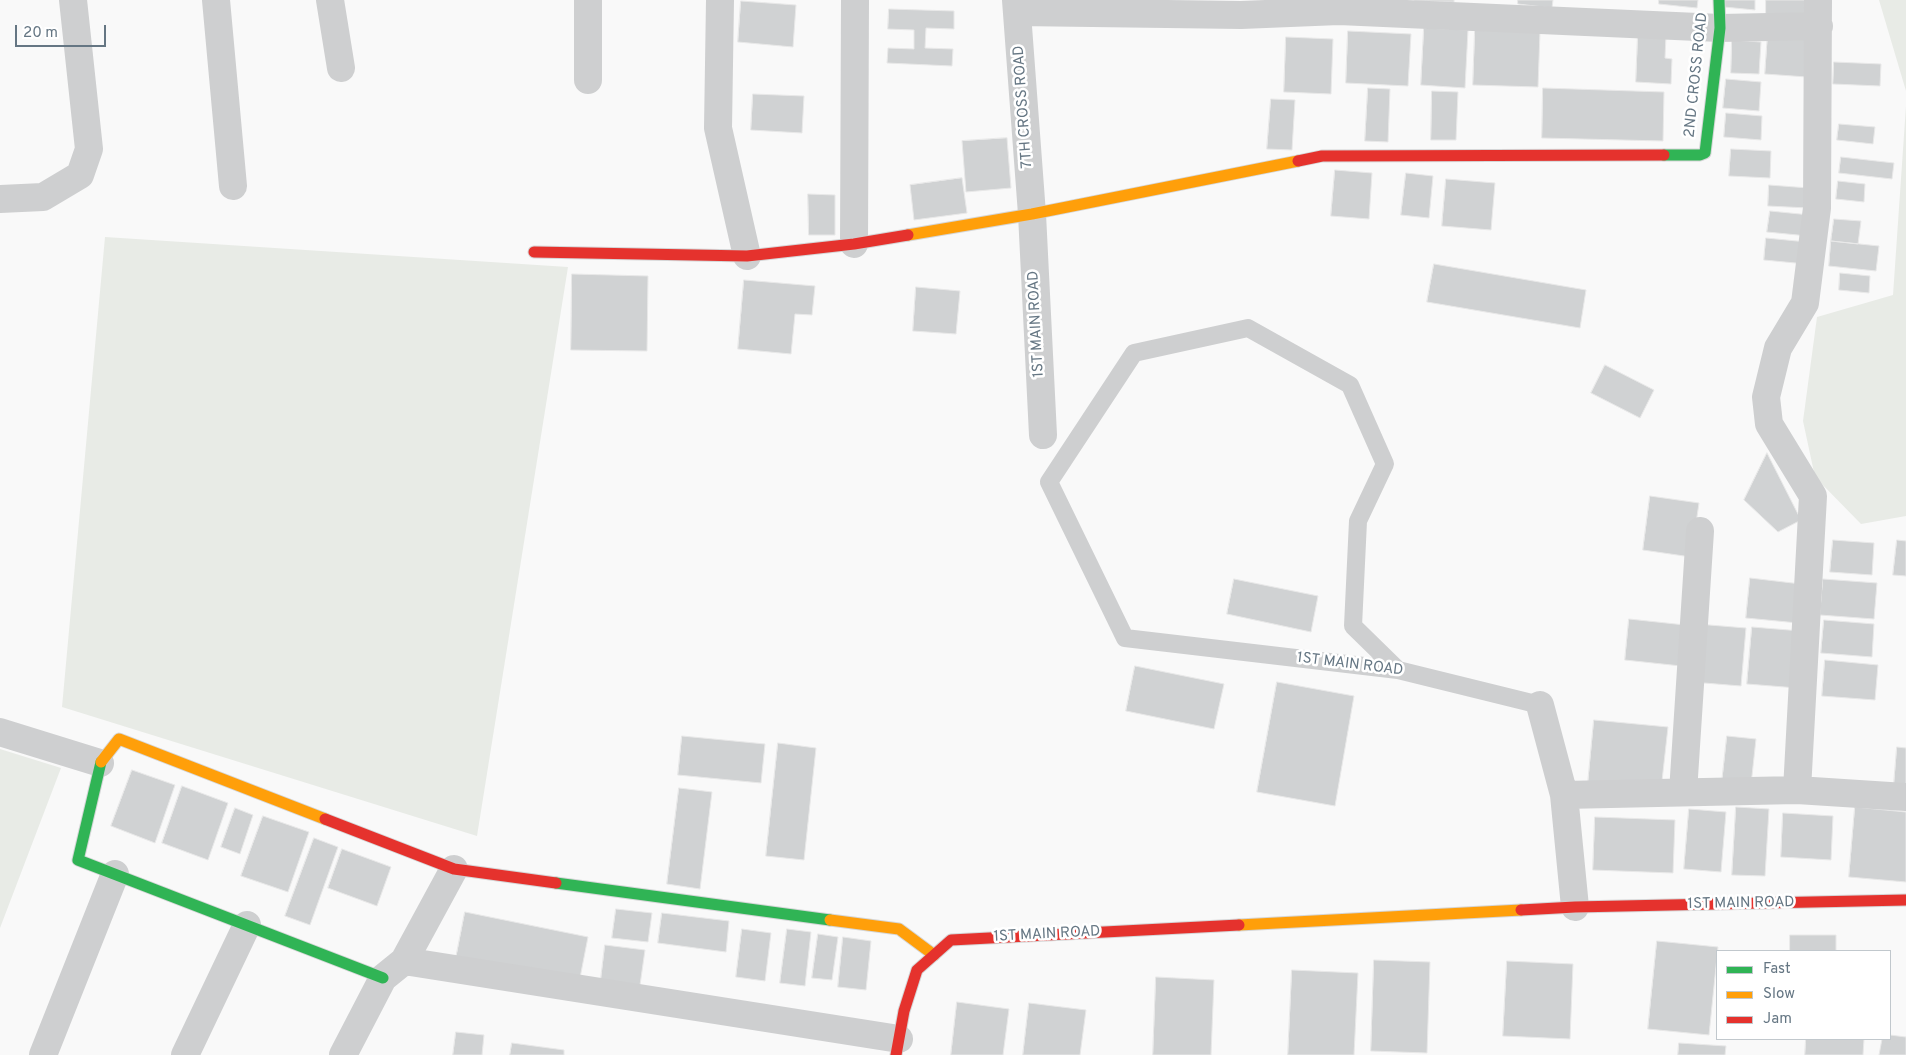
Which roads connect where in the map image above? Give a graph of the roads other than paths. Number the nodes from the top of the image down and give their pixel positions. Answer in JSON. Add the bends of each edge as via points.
{"nodes":[{"id":1,"x":73,"y":0,"type":"edge"},
{"id":2,"x":216,"y":0,"type":"edge"},
{"id":3,"x":330,"y":0,"type":"edge"},
{"id":4,"x":588,"y":0,"type":"edge"},
{"id":5,"x":720,"y":0,"type":"edge"},
{"id":6,"x":855,"y":0,"type":"edge"},
{"id":7,"x":1719,"y":0,"type":"edge"},
{"id":8,"x":1339,"y":5,"type":"edge"},
{"id":9,"x":1017,"y":6,"type":"edge"},
{"id":10,"x":1152,"y":7,"type":"edge"},
{"id":11,"x":1240,"y":8,"type":"edge"},
{"id":12,"x":1460,"y":8,"type":"edge"},
{"id":13,"x":1565,"y":10,"type":"edge"},
{"id":14,"x":1819,"y":13,"type":"edge"},
{"id":15,"x":1720,"y":28,"type":"junction"},
{"id":16,"x":341,"y":68,"type":"dead end"},
{"id":17,"x":588,"y":80,"type":"dead end"},
{"id":18,"x":233,"y":186,"type":"dead end"},
{"id":19,"x":0,"y":199,"type":"edge"},
{"id":20,"x":1032,"y":214,"type":"junction"},
{"id":21,"x":854,"y":244,"type":"junction"},
{"id":22,"x":534,"y":252,"type":"dead end"},
{"id":23,"x":747,"y":256,"type":"junction"},
{"id":24,"x":1043,"y":435,"type":"dead end"},
{"id":25,"x":1700,"y":531,"type":"dead end"},
{"id":26,"x":1398,"y":670,"type":"junction"},
{"id":27,"x":1540,"y":705,"type":"joint"},
{"id":28,"x":0,"y":732,"type":"edge"},
{"id":29,"x":100,"y":763,"type":"junction"},
{"id":30,"x":1797,"y":790,"type":"junction"},
{"id":31,"x":1684,"y":792,"type":"junction"},
{"id":32,"x":1564,"y":795,"type":"junction"},
{"id":33,"x":1906,"y":797,"type":"edge"},
{"id":34,"x":454,"y":869,"type":"junction"},
{"id":35,"x":115,"y":874,"type":"junction"},
{"id":36,"x":1906,"y":900,"type":"edge"},
{"id":37,"x":1576,"y":907,"type":"junction"},
{"id":38,"x":247,"y":925,"type":"junction"},
{"id":39,"x":934,"y":955,"type":"junction"},
{"id":40,"x":404,"y":961,"type":"junction"},
{"id":41,"x":383,"y":978,"type":"junction"},
{"id":42,"x":897,"y":1047,"type":"edge"},
{"id":43,"x":43,"y":1055,"type":"edge"},
{"id":44,"x":184,"y":1055,"type":"edge"},
{"id":45,"x":343,"y":1055,"type":"edge"}],
"edges":[{"from":1,"to":19,"type":"street","via":[[88,149],[80,175],[44,197]]},
{"from":2,"to":18,"type":"street"},
{"from":3,"to":16,"type":"street"},
{"from":4,"to":17,"type":"street"},
{"from":5,"to":23,"type":"street","via":[[718,128]]},
{"from":6,"to":21,"type":"street"},
{"from":7,"to":15,"type":"street","name":"2ND CROSS ROAD"},
{"from":8,"to":11,"type":"street"},
{"from":8,"to":12,"type":"street"},
{"from":9,"to":10,"type":"street"},
{"from":9,"to":20,"type":"street","name":"7TH CROSS ROAD"},
{"from":10,"to":11,"type":"street"},
{"from":12,"to":13,"type":"street"},
{"from":13,"to":15,"type":"street"},
{"from":14,"to":15,"type":"street"},
{"from":14,"to":30,"type":"street","via":[[1817,208],[1805,303],[1778,348],[1766,398],[1769,424],[1813,496]]},
{"from":15,"to":20,"type":"street","name":"2ND CROSS ROAD","via":[[1704,153],[1700,155],[1322,156]]},
{"from":20,"to":21,"type":"street"},
{"from":20,"to":24,"type":"street","name":"1ST MAIN ROAD"},
{"from":21,"to":23,"type":"street"},
{"from":22,"to":23,"type":"street"},
{"from":25,"to":31,"type":"street"},
{"from":26,"to":26,"type":"lane","name":"1ST MAIN ROAD","via":[[1125,638],[1049,482],[1134,353],[1248,328],[1350,385],[1385,464],[1358,521],[1353,626]]},
{"from":26,"to":27,"type":"lane","name":"1ST MAIN ROAD"},
{"from":27,"to":32,"type":"street","name":"1ST MAIN ROAD"},
{"from":28,"to":29,"type":"street"},
{"from":29,"to":34,"type":"street","via":[[119,739]]},
{"from":29,"to":35,"type":"street","via":[[78,860]]},
{"from":30,"to":31,"type":"street"},
{"from":30,"to":33,"type":"street"},
{"from":31,"to":32,"type":"street"},
{"from":32,"to":37,"type":"street","name":"1ST MAIN ROAD"},
{"from":34,"to":39,"type":"street","via":[[900,929]]},
{"from":34,"to":40,"type":"street"},
{"from":35,"to":38,"type":"street"},
{"from":35,"to":43,"type":"street"},
{"from":36,"to":37,"type":"street","name":"1ST MAIN ROAD"},
{"from":37,"to":39,"type":"street","name":"1ST MAIN ROAD","via":[[951,940]]},
{"from":38,"to":41,"type":"street"},
{"from":38,"to":44,"type":"street"},
{"from":39,"to":42,"type":"street","name":"1ST MAIN ROAD","via":[[917,970]]},
{"from":40,"to":41,"type":"street"},
{"from":40,"to":42,"type":"street"},
{"from":41,"to":45,"type":"street"}]}
